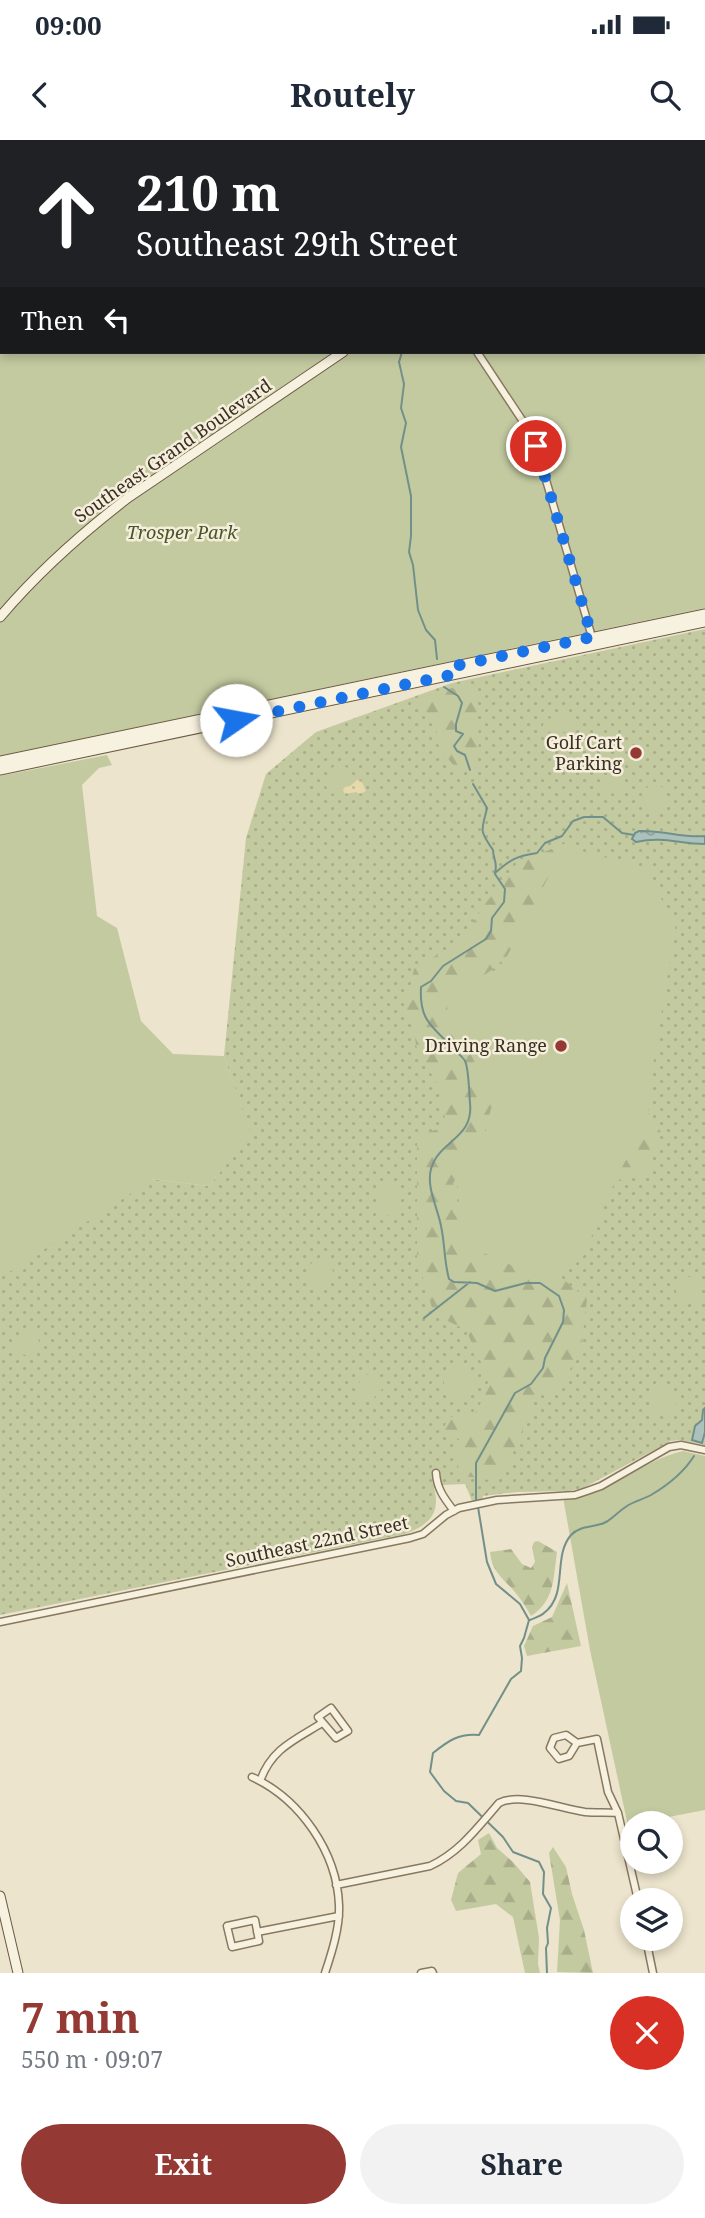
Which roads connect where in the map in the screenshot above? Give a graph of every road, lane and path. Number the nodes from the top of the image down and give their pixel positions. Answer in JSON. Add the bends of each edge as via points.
{"nodes":[{"id":1,"x":340,"y":354,"type":"edge"},
{"id":2,"x":478,"y":354,"type":"edge"},
{"id":3,"x":705,"y":614,"type":"edge"},
{"id":4,"x":0,"y":617,"type":"edge"},
{"id":5,"x":705,"y":622,"type":"edge"},
{"id":6,"x":593,"y":641,"type":"junction"},
{"id":7,"x":236,"y":716,"type":"junction"},
{"id":8,"x":0,"y":761,"type":"edge"},
{"id":9,"x":0,"y":770,"type":"edge"},
{"id":10,"x":705,"y":1450,"type":"edge"},
{"id":11,"x":436,"y":1473,"type":"dead end"},
{"id":12,"x":454,"y":1511,"type":"junction"},
{"id":13,"x":0,"y":1622,"type":"edge"},
{"id":14,"x":322,"y":1723,"type":"junction"},
{"id":15,"x":577,"y":1743,"type":"dead end"},
{"id":16,"x":252,"y":1777,"type":"dead end"},
{"id":17,"x":260,"y":1781,"type":"junction"},
{"id":18,"x":618,"y":1813,"type":"junction"},
{"id":19,"x":336,"y":1885,"type":"junction"},
{"id":20,"x":635,"y":1888,"type":"edge"},
{"id":21,"x":0,"y":1896,"type":"edge"},
{"id":22,"x":339,"y":1916,"type":"junction"},
{"id":23,"x":257,"y":1932,"type":"junction"},
{"id":24,"x":648,"y":1951,"type":"edge"},
{"id":25,"x":18,"y":1973,"type":"edge"},
{"id":26,"x":325,"y":1973,"type":"edge"},
{"id":27,"x":421,"y":1973,"type":"edge"},
{"id":28,"x":433,"y":1973,"type":"edge"},
{"id":29,"x":653,"y":1973,"type":"edge"}],
"edges":[{"from":1,"to":4,"type":"main road","name":"Southeast Grand Boulevard","via":[[99,520],[47,566]]},
{"from":2,"to":6,"type":"street","via":[[536,446]]},
{"from":3,"to":6,"type":"main road"},
{"from":5,"to":6,"type":"main road"},
{"from":6,"to":7,"type":"main road"},
{"from":7,"to":8,"type":"main road"},
{"from":7,"to":9,"type":"main road"},
{"from":10,"to":12,"type":"street","name":"Southeast 22nd Street","via":[[669,1447],[601,1486],[575,1495],[510,1499]]},
{"from":11,"to":12,"type":"street","via":[[441,1496]]},
{"from":12,"to":13,"type":"street","name":"Southeast 22nd Street","via":[[410,1538]]},
{"from":14,"to":14,"type":"street","via":[[318,1717],[331,1708],[348,1731],[336,1738]]},
{"from":14,"to":17,"type":"street","via":[[271,1758]]},
{"from":15,"to":18,"type":"street","via":[[597,1739],[608,1792]]},
{"from":16,"to":17,"type":"street"},
{"from":17,"to":19,"type":"street","via":[[288,1799],[310,1825]]},
{"from":18,"to":19,"type":"street","via":[[506,1799],[443,1860]]},
{"from":18,"to":20,"type":"street"},
{"from":19,"to":22,"type":"street"},
{"from":21,"to":25,"type":"main road"},
{"from":22,"to":23,"type":"street"},
{"from":22,"to":26,"type":"street"},
{"from":23,"to":23,"type":"street","via":[[255,1920],[227,1926],[232,1947],[260,1941]]},
{"from":24,"to":29,"type":"street"},
{"from":27,"to":28,"type":"street"}]}
